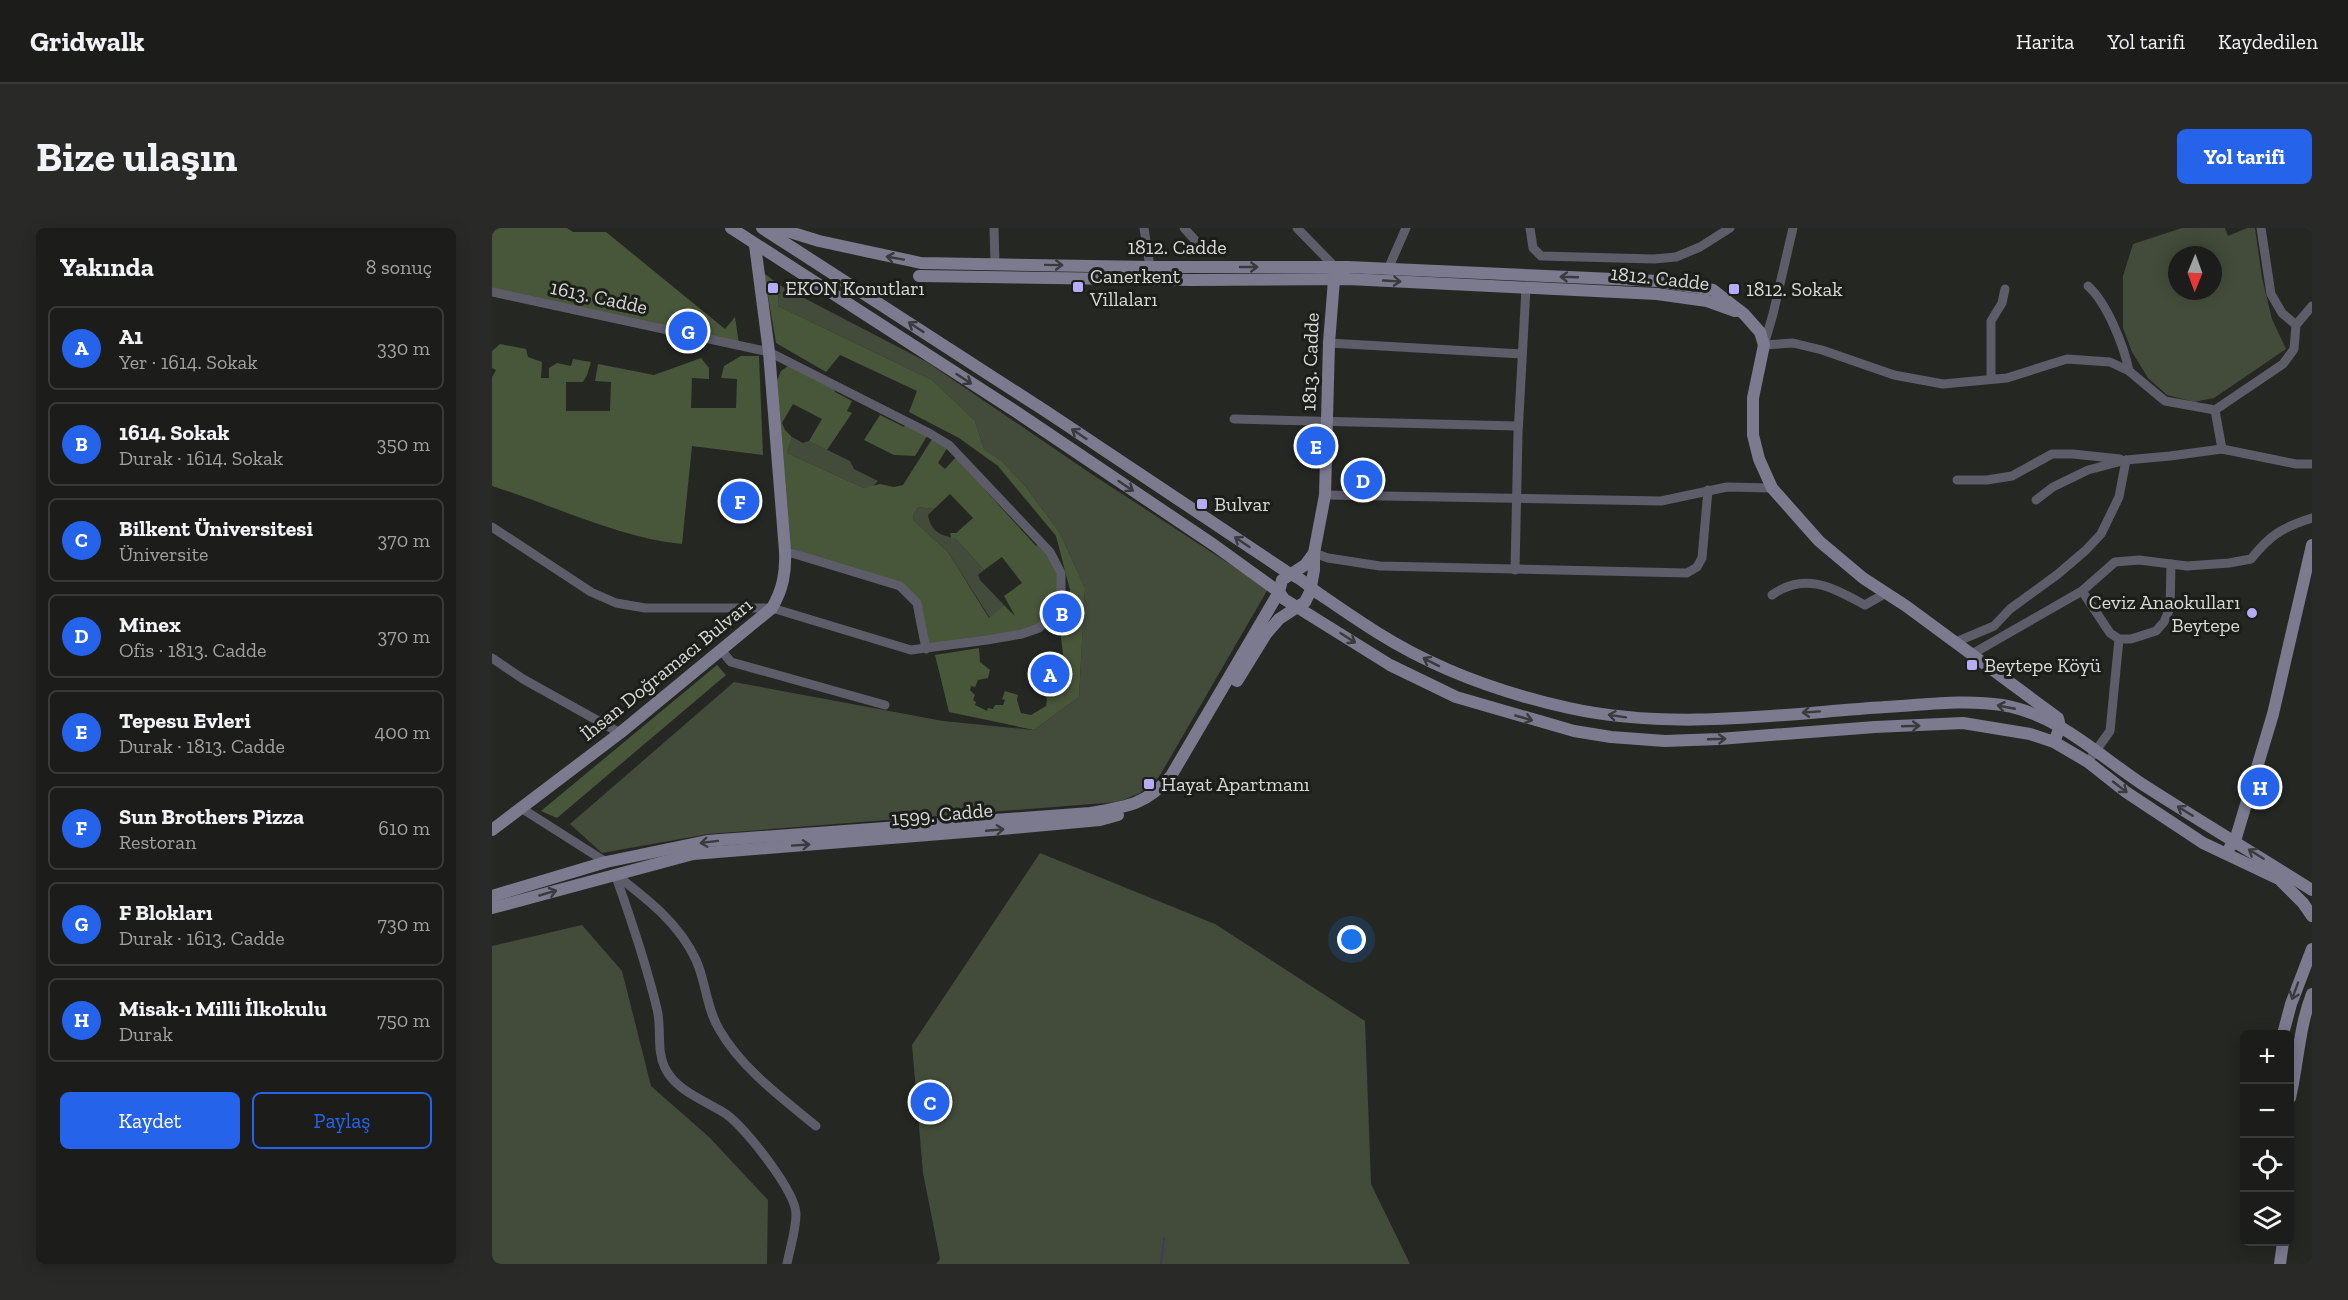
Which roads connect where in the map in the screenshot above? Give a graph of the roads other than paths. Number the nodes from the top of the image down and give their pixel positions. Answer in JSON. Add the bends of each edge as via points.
{"nodes":[{"id":1,"x":731,"y":228,"type":"edge"},
{"id":2,"x":762,"y":228,"type":"edge"},
{"id":3,"x":777,"y":228,"type":"edge"},
{"id":4,"x":994,"y":228,"type":"edge"},
{"id":5,"x":1144,"y":228,"type":"edge"},
{"id":6,"x":1184,"y":228,"type":"edge"},
{"id":7,"x":1297,"y":228,"type":"edge"},
{"id":8,"x":1406,"y":228,"type":"edge"},
{"id":9,"x":1530,"y":228,"type":"edge"},
{"id":10,"x":1730,"y":228,"type":"edge"},
{"id":11,"x":1793,"y":228,"type":"edge"},
{"id":12,"x":2261,"y":228,"type":"edge"},
{"id":13,"x":755,"y":245,"type":"junction"},
{"id":14,"x":1205,"y":250,"type":"dead end"},
{"id":15,"x":995,"y":264,"type":"junction"},
{"id":16,"x":1150,"y":267,"type":"junction"},
{"id":17,"x":1388,"y":268,"type":"junction"},
{"id":18,"x":1334,"y":273,"type":"junction"},
{"id":19,"x":919,"y":276,"type":"dead end"},
{"id":20,"x":996,"y":278,"type":"junction"},
{"id":21,"x":2088,"y":286,"type":"dead end"},
{"id":22,"x":1526,"y":288,"type":"junction"},
{"id":23,"x":2005,"y":289,"type":"dead end"},
{"id":24,"x":492,"y":292,"type":"edge"},
{"id":25,"x":2312,"y":306,"type":"edge"},
{"id":26,"x":1744,"y":314,"type":"junction"},
{"id":27,"x":2296,"y":325,"type":"junction"},
{"id":28,"x":1329,"y":344,"type":"junction"},
{"id":29,"x":1764,"y":345,"type":"junction"},
{"id":30,"x":769,"y":352,"type":"junction"},
{"id":31,"x":1522,"y":354,"type":"junction"},
{"id":32,"x":2129,"y":370,"type":"junction"},
{"id":33,"x":1990,"y":379,"type":"junction"},
{"id":34,"x":2215,"y":410,"type":"junction"},
{"id":35,"x":1234,"y":419,"type":"dead end"},
{"id":36,"x":1328,"y":421,"type":"junction"},
{"id":37,"x":1518,"y":426,"type":"junction"},
{"id":38,"x":2222,"y":449,"type":"junction"},
{"id":39,"x":2126,"y":460,"type":"junction"},
{"id":40,"x":2312,"y":464,"type":"edge"},
{"id":41,"x":1957,"y":480,"type":"dead end"},
{"id":42,"x":1772,"y":488,"type":"junction"},
{"id":43,"x":1708,"y":490,"type":"junction"},
{"id":44,"x":1325,"y":495,"type":"junction"},
{"id":45,"x":1518,"y":499,"type":"junction"},
{"id":46,"x":2036,"y":500,"type":"dead end"},
{"id":47,"x":2312,"y":518,"type":"edge"},
{"id":48,"x":492,"y":527,"type":"edge"},
{"id":49,"x":2312,"y":545,"type":"edge"},
{"id":50,"x":784,"y":550,"type":"junction"},
{"id":51,"x":1314,"y":553,"type":"junction"},
{"id":52,"x":2171,"y":564,"type":"junction"},
{"id":53,"x":1515,"y":570,"type":"junction"},
{"id":54,"x":1290,"y":574,"type":"junction"},
{"id":55,"x":1311,"y":588,"type":"junction"},
{"id":56,"x":2082,"y":591,"type":"junction"},
{"id":57,"x":1279,"y":592,"type":"junction"},
{"id":58,"x":1886,"y":593,"type":"junction"},
{"id":59,"x":1772,"y":595,"type":"dead end"},
{"id":60,"x":1298,"y":606,"type":"junction"},
{"id":61,"x":772,"y":608,"type":"junction"},
{"id":62,"x":2119,"y":639,"type":"junction"},
{"id":63,"x":1956,"y":642,"type":"junction"},
{"id":64,"x":926,"y":649,"type":"junction"},
{"id":65,"x":721,"y":650,"type":"junction"},
{"id":66,"x":1972,"y":654,"type":"junction"},
{"id":67,"x":492,"y":658,"type":"edge"},
{"id":68,"x":885,"y":705,"type":"dead end"},
{"id":69,"x":2060,"y":727,"type":"junction"},
{"id":70,"x":620,"y":733,"type":"junction"},
{"id":71,"x":2054,"y":742,"type":"junction"},
{"id":72,"x":2097,"y":751,"type":"junction"},
{"id":73,"x":2088,"y":762,"type":"junction"},
{"id":74,"x":521,"y":808,"type":"junction"},
{"id":75,"x":492,"y":830,"type":"edge"},
{"id":76,"x":2235,"y":841,"type":"junction"},
{"id":77,"x":2226,"y":853,"type":"junction"},
{"id":78,"x":606,"y":862,"type":"junction"},
{"id":79,"x":615,"y":874,"type":"junction"},
{"id":80,"x":2312,"y":890,"type":"edge"},
{"id":81,"x":492,"y":896,"type":"edge"},
{"id":82,"x":492,"y":908,"type":"edge"},
{"id":83,"x":2312,"y":916,"type":"edge"},
{"id":84,"x":2312,"y":949,"type":"edge"},
{"id":85,"x":2312,"y":994,"type":"edge"},
{"id":86,"x":2284,"y":1030,"type":"edge"},
{"id":87,"x":2292,"y":1084,"type":"edge"},
{"id":88,"x":816,"y":1126,"type":"dead end"},
{"id":89,"x":2282,"y":1246,"type":"edge"},
{"id":90,"x":788,"y":1264,"type":"edge"},
{"id":91,"x":2280,"y":1264,"type":"edge"}],
"edges":[{"from":1,"to":13,"type":"street"},
{"from":54,"to":2,"type":"street","one_way":true},
{"from":15,"to":3,"type":"street","name":"1812. Cadde","one_way":true,"via":[[921,263]]},
{"from":4,"to":15,"type":"street"},
{"from":5,"to":16,"type":"street"},
{"from":6,"to":14,"type":"street"},
{"from":7,"to":18,"type":"street"},
{"from":8,"to":17,"type":"street"},
{"from":9,"to":10,"type":"street","via":[[1533,248],[1541,256],[1654,259],[1676,257]]},
{"from":11,"to":29,"type":"street"},
{"from":12,"to":27,"type":"street","via":[[2271,294],[2282,313]]},
{"from":13,"to":30,"type":"street","name":"İhsan Doğramacı Bulvarı"},
{"from":13,"to":57,"type":"street","one_way":true,"via":[[1018,413]]},
{"from":15,"to":16,"type":"street","name":"1812. Cadde","one_way":true},
{"from":15,"to":20,"type":"street"},
{"from":16,"to":18,"type":"street","name":"1812. Cadde","one_way":true},
{"from":17,"to":18,"type":"street","name":"1812. Cadde"},
{"from":26,"to":17,"type":"street","name":"1812. Cadde","one_way":true,"via":[[1713,290],[1686,284]]},
{"from":18,"to":20,"type":"street","name":"1812. Cadde"},
{"from":18,"to":22,"type":"street","name":"1812. Cadde","one_way":true},
{"from":18,"to":28,"type":"street","name":"1813. Cadde"},
{"from":19,"to":20,"type":"street","name":"1812. Cadde"},
{"from":21,"to":32,"type":"street","via":[[2107,313]]},
{"from":22,"to":26,"type":"street","name":"1812. Cadde","via":[[1684,296]]},
{"from":22,"to":31,"type":"street"},
{"from":23,"to":33,"type":"street","via":[[1991,321]]},
{"from":24,"to":30,"type":"street","name":"1613. Cadde"},
{"from":25,"to":27,"type":"street"},
{"from":26,"to":29,"type":"street","via":[[1760,332]]},
{"from":27,"to":34,"type":"street","via":[[2294,348],[2283,364]]},
{"from":28,"to":31,"type":"street"},
{"from":28,"to":36,"type":"street","name":"1813. Cadde"},
{"from":29,"to":33,"type":"street","via":[[1812,348],[1894,375],[1943,384]]},
{"from":29,"to":42,"type":"street","via":[[1753,398],[1753,435]]},
{"from":30,"to":50,"type":"street","name":"İhsan Doğramacı Bulvarı"},
{"from":30,"to":64,"type":"street","name":"1613. Cadde","via":[[949,445],[1050,552],[1061,573],[1061,593],[1055,613],[1039,628]]},
{"from":31,"to":37,"type":"street"},
{"from":32,"to":33,"type":"street","via":[[2110,362],[2067,359],[2007,378]]},
{"from":32,"to":34,"type":"street","via":[[2165,401]]},
{"from":34,"to":38,"type":"street"},
{"from":35,"to":36,"type":"street"},
{"from":36,"to":37,"type":"street"},
{"from":36,"to":44,"type":"street","name":"1813. Cadde"},
{"from":37,"to":45,"type":"street"},
{"from":38,"to":39,"type":"street"},
{"from":38,"to":40,"type":"street"},
{"from":39,"to":41,"type":"street","via":[[2052,454],[2013,476]]},
{"from":39,"to":46,"type":"street","via":[[2088,470]]},
{"from":39,"to":63,"type":"street","via":[[2120,496],[2101,534],[1994,626]]},
{"from":42,"to":43,"type":"street","via":[[1727,486]]},
{"from":42,"to":58,"type":"street","via":[[1819,541]]},
{"from":43,"to":45,"type":"street","via":[[1661,501]]},
{"from":43,"to":53,"type":"street","via":[[1702,558],[1691,572]]},
{"from":44,"to":45,"type":"street"},
{"from":44,"to":51,"type":"street","name":"1813. Cadde"},
{"from":45,"to":53,"type":"street"},
{"from":47,"to":52,"type":"street","via":[[2287,526],[2250,559]]},
{"from":48,"to":61,"type":"street","name":"1613. Cadde","via":[[591,592],[616,603],[645,608]]},
{"from":49,"to":76,"type":"street","via":[[2273,714]]},
{"from":50,"to":61,"type":"street","name":"İhsan Doğramacı Bulvarı","via":[[783,584]]},
{"from":50,"to":64,"type":"street","via":[[900,586],[917,603]]},
{"from":51,"to":53,"type":"street","via":[[1362,565]]},
{"from":51,"to":54,"type":"street"},
{"from":51,"to":55,"type":"street","name":"1813. Cadde"},
{"from":52,"to":56,"type":"street","via":[[2115,562]]},
{"from":52,"to":62,"type":"street","via":[[2170,608],[2164,622],[2156,631]]},
{"from":54,"to":55,"type":"street"},
{"from":54,"to":57,"type":"street","via":[[1282,580]]},
{"from":55,"to":60,"type":"street"},
{"from":69,"to":55,"type":"street","one_way":true,"via":[[2041,716],[2002,705],[1954,702],[1676,721],[1572,709],[1457,675],[1380,634]]},
{"from":56,"to":62,"type":"street","via":[[2110,633]]},
{"from":56,"to":66,"type":"street"},
{"from":57,"to":60,"type":"street"},
{"from":57,"to":78,"type":"street","name":"1599. Cadde","one_way":true,"via":[[1171,776],[1157,792],[1130,807],[707,842]]},
{"from":58,"to":59,"type":"street","via":[[1865,605],[1810,582],[1783,587]]},
{"from":58,"to":63,"type":"street"},
{"from":60,"to":71,"type":"street","one_way":true,"via":[[1390,665],[1456,697],[1574,731],[1676,740],[1963,723]]},
{"from":79,"to":60,"type":"street","name":"1599. Cadde","one_way":true,"via":[[693,854],[1100,820],[1135,810],[1159,797],[1175,778],[1266,634]]},
{"from":61,"to":64,"type":"street","name":"1613. Cadde","via":[[911,650]]},
{"from":61,"to":65,"type":"street","name":"İhsan Doğramacı Bulvarı"},
{"from":62,"to":72,"type":"street","via":[[2110,731]]},
{"from":63,"to":66,"type":"street"},
{"from":65,"to":68,"type":"street","via":[[731,662]]},
{"from":65,"to":70,"type":"street","name":"İhsan Doğramacı Bulvarı"},
{"from":66,"to":69,"type":"street","via":[[2058,718]]},
{"from":67,"to":70,"type":"street"},
{"from":69,"to":71,"type":"street"},
{"from":69,"to":72,"type":"street"},
{"from":70,"to":74,"type":"street","name":"İhsan Doğramacı Bulvarı"},
{"from":71,"to":73,"type":"street"},
{"from":72,"to":73,"type":"street"},
{"from":76,"to":72,"type":"street","one_way":true,"via":[[2139,782]]},
{"from":73,"to":77,"type":"street","one_way":true,"via":[[2186,832]]},
{"from":74,"to":75,"type":"street","name":"İhsan Doğramacı Bulvarı"},
{"from":74,"to":78,"type":"street"},
{"from":76,"to":77,"type":"street"},
{"from":80,"to":76,"type":"street","one_way":true},
{"from":77,"to":83,"type":"street","via":[[2279,879]]},
{"from":78,"to":79,"type":"street"},
{"from":78,"to":81,"type":"street","name":"1599. Cadde"},
{"from":82,"to":79,"type":"street","name":"1599. Cadde","one_way":true},
{"from":79,"to":88,"type":"street","via":[[648,899],[678,931],[696,961],[707,1003],[719,1029],[738,1056]]},
{"from":79,"to":90,"type":"street","via":[[640,943],[658,1012],[660,1057],[679,1085],[728,1115],[750,1136],[786,1188],[796,1213]]},
{"from":84,"to":86,"type":"street","one_way":true},
{"from":85,"to":87,"type":"street"},
{"from":89,"to":91,"type":"street"}]}
